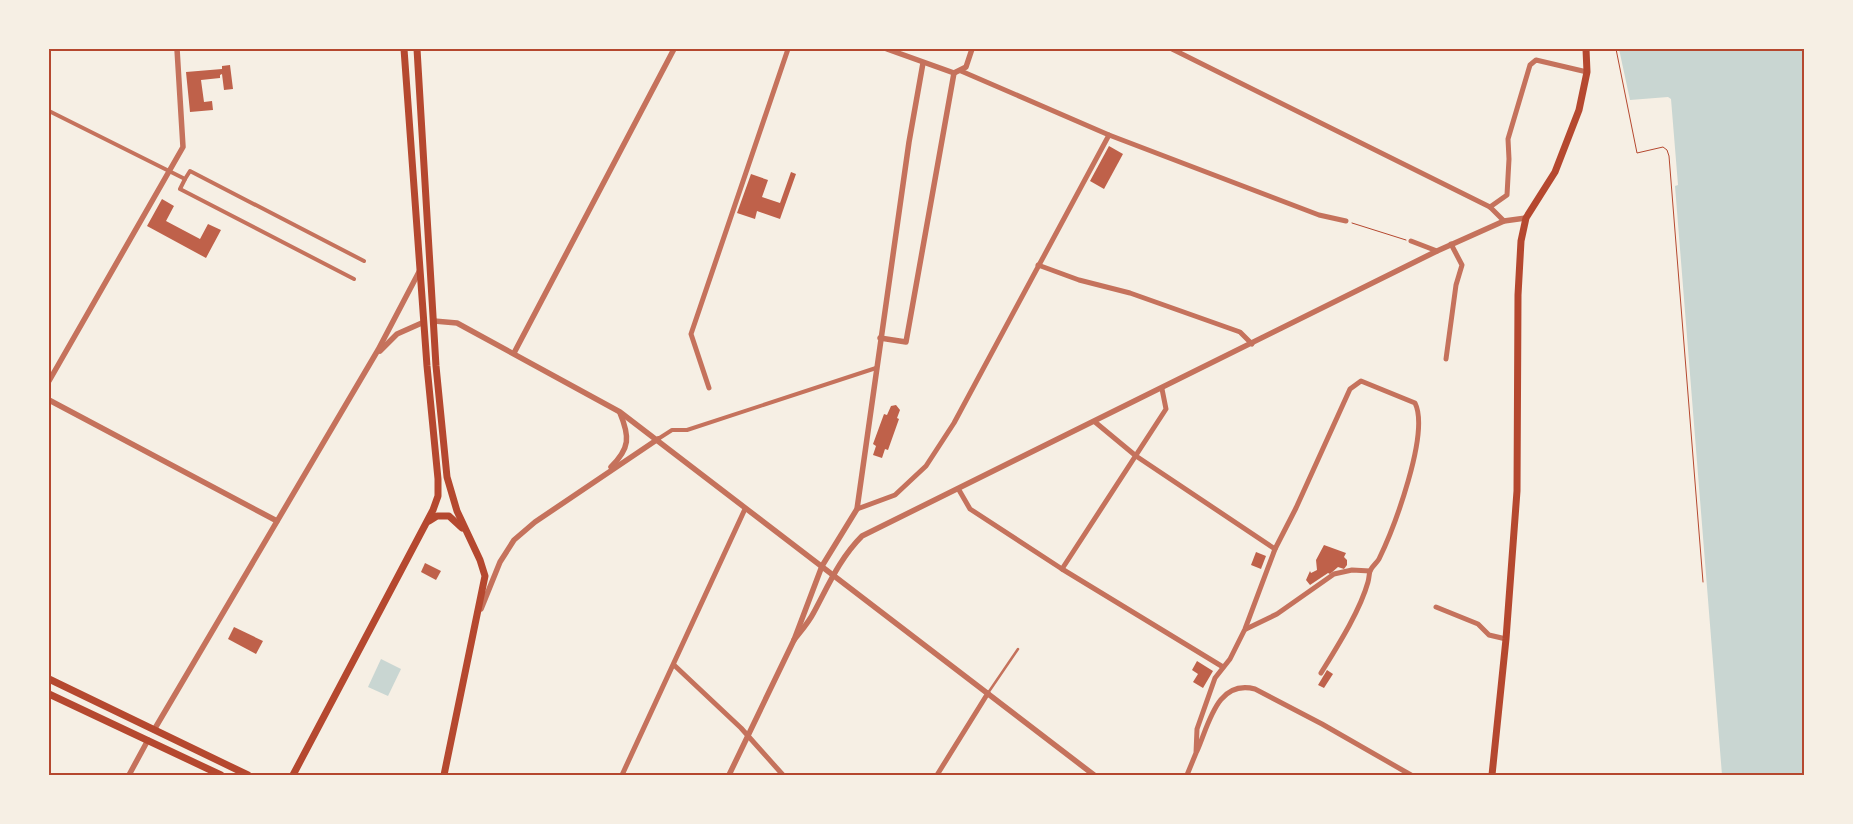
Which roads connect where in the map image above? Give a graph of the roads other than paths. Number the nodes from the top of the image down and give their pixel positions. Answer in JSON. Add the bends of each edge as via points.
{"nodes":[{"id":1,"x":176,"y":49,"type":"edge"},
{"id":2,"x":404,"y":49,"type":"edge"},
{"id":3,"x":417,"y":49,"type":"edge"},
{"id":4,"x":674,"y":49,"type":"edge"},
{"id":5,"x":788,"y":49,"type":"edge"},
{"id":6,"x":887,"y":49,"type":"edge"},
{"id":7,"x":972,"y":49,"type":"edge"},
{"id":8,"x":1172,"y":49,"type":"edge"},
{"id":9,"x":1586,"y":49,"type":"edge"},
{"id":10,"x":923,"y":63,"type":"junction"},
{"id":11,"x":961,"y":70,"type":"junction"},
{"id":12,"x":1587,"y":72,"type":"junction"},
{"id":13,"x":954,"y":73,"type":"junction"},
{"id":14,"x":49,"y":111,"type":"edge"},
{"id":15,"x":1109,"y":135,"type":"junction"},
{"id":16,"x":170,"y":171,"type":"junction"},
{"id":17,"x":186,"y":179,"type":"junction"},
{"id":18,"x":1490,"y":207,"type":"junction"},
{"id":19,"x":1526,"y":218,"type":"junction"},
{"id":20,"x":1346,"y":220,"type":"dead end"},
{"id":21,"x":1504,"y":220,"type":"junction"},
{"id":22,"x":1411,"y":241,"type":"road end"},
{"id":23,"x":1452,"y":244,"type":"junction"},
{"id":24,"x":1437,"y":251,"type":"junction"},
{"id":25,"x":364,"y":261,"type":"dead end"},
{"id":26,"x":1038,"y":265,"type":"junction"},
{"id":27,"x":420,"y":270,"type":"junction"},
{"id":28,"x":354,"y":279,"type":"dead end"},
{"id":29,"x":434,"y":321,"type":"junction"},
{"id":30,"x":424,"y":322,"type":"junction"},
{"id":31,"x":880,"y":338,"type":"junction"},
{"id":32,"x":1252,"y":344,"type":"junction"},
{"id":33,"x":514,"y":353,"type":"junction"},
{"id":34,"x":373,"y":358,"type":"junction"},
{"id":35,"x":1446,"y":359,"type":"dead end"},
{"id":36,"x":876,"y":368,"type":"junction"},
{"id":37,"x":49,"y":381,"type":"edge"},
{"id":38,"x":709,"y":388,"type":"dead end"},
{"id":39,"x":1162,"y":389,"type":"junction"},
{"id":40,"x":49,"y":400,"type":"edge"},
{"id":41,"x":620,"y":412,"type":"junction"},
{"id":42,"x":1095,"y":422,"type":"junction"},
{"id":43,"x":658,"y":439,"type":"junction"},
{"id":44,"x":1136,"y":456,"type":"junction"},
{"id":45,"x":603,"y":475,"type":"junction"},
{"id":46,"x":959,"y":490,"type":"junction"},
{"id":47,"x":745,"y":509,"type":"junction"},
{"id":48,"x":857,"y":509,"type":"junction"},
{"id":49,"x":276,"y":521,"type":"junction"},
{"id":50,"x":423,"y":529,"type":"junction"},
{"id":51,"x":467,"y":534,"type":"junction"},
{"id":52,"x":1275,"y":549,"type":"junction"},
{"id":53,"x":824,"y":567,"type":"junction"},
{"id":54,"x":1062,"y":569,"type":"junction"},
{"id":55,"x":1370,"y":570,"type":"junction"},
{"id":56,"x":1436,"y":607,"type":"dead end"},
{"id":57,"x":479,"y":614,"type":"junction"},
{"id":58,"x":1245,"y":629,"type":"junction"},
{"id":59,"x":1506,"y":639,"type":"junction"},
{"id":60,"x":794,"y":640,"type":"junction"},
{"id":61,"x":1018,"y":649,"type":"dead end"},
{"id":62,"x":674,"y":665,"type":"junction"},
{"id":63,"x":1223,"y":668,"type":"junction"},
{"id":64,"x":1321,"y":673,"type":"dead end"},
{"id":65,"x":49,"y":679,"type":"edge"},
{"id":66,"x":988,"y":693,"type":"junction"},
{"id":67,"x":49,"y":694,"type":"edge"},
{"id":68,"x":154,"y":730,"type":"junction"},
{"id":69,"x":747,"y":736,"type":"junction"},
{"id":70,"x":148,"y":740,"type":"junction"},
{"id":71,"x":1196,"y":753,"type":"junction"},
{"id":72,"x":129,"y":775,"type":"edge"},
{"id":73,"x":221,"y":775,"type":"edge"},
{"id":74,"x":248,"y":775,"type":"edge"},
{"id":75,"x":293,"y":775,"type":"edge"},
{"id":76,"x":444,"y":775,"type":"edge"},
{"id":77,"x":622,"y":775,"type":"edge"},
{"id":78,"x":729,"y":775,"type":"edge"},
{"id":79,"x":783,"y":775,"type":"edge"},
{"id":80,"x":936,"y":775,"type":"edge"},
{"id":81,"x":1094,"y":775,"type":"edge"},
{"id":82,"x":1187,"y":775,"type":"edge"},
{"id":83,"x":1411,"y":775,"type":"edge"},
{"id":84,"x":1492,"y":775,"type":"edge"}],
"edges":[{"from":1,"to":16,"type":"street","via":[[183,147]]},
{"from":2,"to":27,"type":"main road"},
{"from":3,"to":29,"type":"main road"},
{"from":4,"to":33,"type":"street"},
{"from":5,"to":38,"type":"street","via":[[691,334]]},
{"from":6,"to":10,"type":"street"},
{"from":7,"to":11,"type":"street","via":[[968,63]]},
{"from":8,"to":18,"type":"street"},
{"from":9,"to":12,"type":"main road"},
{"from":10,"to":13,"type":"street"},
{"from":10,"to":31,"type":"street"},
{"from":11,"to":13,"type":"street"},
{"from":11,"to":15,"type":"street"},
{"from":12,"to":18,"type":"street","via":[[1536,60],[1530,65],[1508,139],[1507,194]]},
{"from":12,"to":19,"type":"main road","via":[[1579,110],[1566,146],[1555,172]]},
{"from":13,"to":31,"type":"street","via":[[906,342]]},
{"from":14,"to":16,"type":"street"},
{"from":15,"to":20,"type":"street","via":[[1319,215]]},
{"from":15,"to":26,"type":"street"},
{"from":16,"to":17,"type":"street"},
{"from":16,"to":37,"type":"street"},
{"from":17,"to":25,"type":"street","via":[[190,171]]},
{"from":17,"to":28,"type":"street","via":[[180,189]]},
{"from":18,"to":21,"type":"street"},
{"from":19,"to":21,"type":"street"},
{"from":19,"to":59,"type":"main road","via":[[1521,240],[1518,295],[1516,491]]},
{"from":21,"to":23,"type":"street"},
{"from":22,"to":24,"type":"street"},
{"from":23,"to":24,"type":"street"},
{"from":23,"to":35,"type":"street","via":[[1462,265],[1456,285]]},
{"from":24,"to":32,"type":"street"},
{"from":26,"to":32,"type":"street","via":[[1240,332]]},
{"from":26,"to":48,"type":"street","via":[[954,423],[926,466],[895,495]]},
{"from":27,"to":30,"type":"main road"},
{"from":27,"to":34,"type":"street"},
{"from":29,"to":30,"type":"main road"},
{"from":29,"to":33,"type":"street","via":[[457,323]]},
{"from":29,"to":51,"type":"main road","via":[[450,493]]},
{"from":30,"to":34,"type":"street","via":[[397,334]]},
{"from":30,"to":50,"type":"main road","via":[[438,496]]},
{"from":31,"to":36,"type":"street"},
{"from":32,"to":39,"type":"street"},
{"from":33,"to":41,"type":"street"},
{"from":34,"to":49,"type":"street"},
{"from":36,"to":43,"type":"street","via":[[687,430],[672,430]]},
{"from":36,"to":48,"type":"street"},
{"from":39,"to":42,"type":"street"},
{"from":39,"to":44,"type":"street","via":[[1166,409]]},
{"from":40,"to":49,"type":"street"},
{"from":41,"to":43,"type":"street"},
{"from":41,"to":45,"type":"street","via":[[628,439],[622,457]]},
{"from":42,"to":44,"type":"street"},
{"from":42,"to":46,"type":"street"},
{"from":43,"to":45,"type":"street"},
{"from":43,"to":47,"type":"street"},
{"from":44,"to":52,"type":"street"},
{"from":44,"to":54,"type":"street"},
{"from":45,"to":57,"type":"street","via":[[514,540],[500,562]]},
{"from":46,"to":54,"type":"street","via":[[970,509]]},
{"from":46,"to":60,"type":"street","via":[[862,536],[848,550],[813,614]]},
{"from":47,"to":53,"type":"street"},
{"from":47,"to":62,"type":"street"},
{"from":48,"to":53,"type":"street"},
{"from":49,"to":68,"type":"street"},
{"from":50,"to":51,"type":"main road","via":[[432,519],[442,515],[456,521]]},
{"from":50,"to":75,"type":"main road"},
{"from":51,"to":57,"type":"main road","via":[[485,576]]},
{"from":52,"to":55,"type":"street","via":[[1350,389],[1361,381],[1415,403],[1419,423],[1403,499],[1381,554]]},
{"from":52,"to":58,"type":"street"},
{"from":53,"to":60,"type":"street"},
{"from":53,"to":66,"type":"street"},
{"from":54,"to":63,"type":"street"},
{"from":55,"to":58,"type":"street","via":[[1334,574],[1277,614]]},
{"from":55,"to":64,"type":"street","via":[[1368,582],[1345,634]]},
{"from":56,"to":59,"type":"street","via":[[1478,624],[1489,635]]},
{"from":57,"to":76,"type":"main road"},
{"from":58,"to":63,"type":"street"},
{"from":59,"to":84,"type":"main road"},
{"from":60,"to":69,"type":"street"},
{"from":61,"to":66,"type":"lane"},
{"from":62,"to":69,"type":"street"},
{"from":62,"to":77,"type":"street"},
{"from":63,"to":71,"type":"street","via":[[1215,678],[1197,729]]},
{"from":65,"to":68,"type":"main road"},
{"from":66,"to":80,"type":"street"},
{"from":66,"to":81,"type":"street"},
{"from":67,"to":70,"type":"main road"},
{"from":68,"to":70,"type":"main road"},
{"from":68,"to":74,"type":"main road"},
{"from":69,"to":78,"type":"street"},
{"from":69,"to":79,"type":"street"},
{"from":70,"to":72,"type":"street"},
{"from":70,"to":73,"type":"main road"},
{"from":71,"to":82,"type":"street"},
{"from":71,"to":83,"type":"street","via":[[1218,703],[1229,691],[1245,687],[1322,724]]}]}
